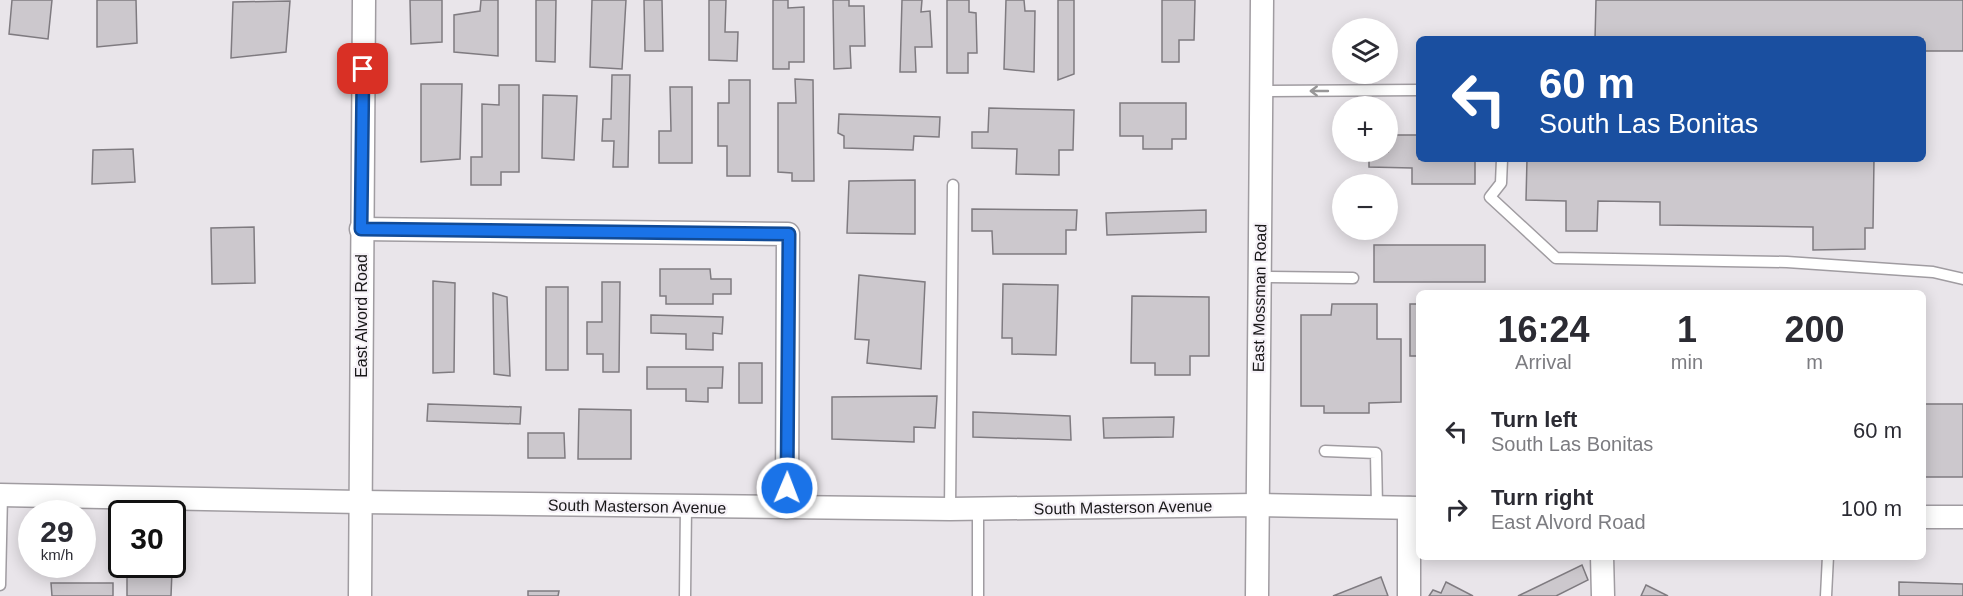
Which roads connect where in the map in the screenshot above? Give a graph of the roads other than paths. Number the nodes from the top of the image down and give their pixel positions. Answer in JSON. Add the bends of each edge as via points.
{"nodes":[{"id":1,"x":364,"y":0,"type":"edge"},
{"id":2,"x":1262,"y":0,"type":"edge"},
{"id":3,"x":1416,"y":90,"type":"edge"},
{"id":4,"x":1261,"y":91,"type":"junction"},
{"id":5,"x":1502,"y":162,"type":"edge"},
{"id":6,"x":953,"y":185,"type":"dead end"},
{"id":7,"x":361,"y":229,"type":"junction"},
{"id":8,"x":1259,"y":277,"type":"junction"},
{"id":9,"x":1353,"y":278,"type":"dead end"},
{"id":10,"x":1963,"y":279,"type":"edge"},
{"id":11,"x":1325,"y":451,"type":"dead end"},
{"id":12,"x":1,"y":495,"type":"edge"},
{"id":13,"x":360,"y":502,"type":"junction"},
{"id":14,"x":1257,"y":505,"type":"junction"},
{"id":15,"x":686,"y":506,"type":"junction"},
{"id":16,"x":787,"y":507,"type":"junction"},
{"id":17,"x":1377,"y":507,"type":"junction"},
{"id":18,"x":978,"y":508,"type":"junction"},
{"id":19,"x":1414,"y":508,"type":"edge"},
{"id":20,"x":950,"y":509,"type":"junction"},
{"id":21,"x":1926,"y":517,"type":"edge"},
{"id":22,"x":1963,"y":517,"type":"edge"},
{"id":23,"x":1602,"y":560,"type":"edge"},
{"id":24,"x":1828,"y":560,"type":"edge"},
{"id":25,"x":0,"y":585,"type":"edge"},
{"id":26,"x":360,"y":596,"type":"edge"},
{"id":27,"x":685,"y":596,"type":"edge"},
{"id":28,"x":978,"y":596,"type":"edge"},
{"id":29,"x":1257,"y":596,"type":"edge"},
{"id":30,"x":1408,"y":596,"type":"edge"},
{"id":31,"x":1603,"y":596,"type":"edge"},
{"id":32,"x":1826,"y":596,"type":"edge"}],
"edges":[{"from":1,"to":7,"type":"street","name":"East Alvord Road"},
{"from":2,"to":4,"type":"street","name":"East Mossman Road"},
{"from":3,"to":4,"type":"lane","one_way":true},
{"from":4,"to":8,"type":"street","name":"East Mossman Road"},
{"from":5,"to":10,"type":"lane","via":[[1501,183],[1490,197],[1556,258],[1787,262],[1933,272]]},
{"from":6,"to":20,"type":"lane"},
{"from":7,"to":13,"type":"street","name":"East Alvord Road"},
{"from":7,"to":16,"type":"street","via":[[789,234]]},
{"from":8,"to":9,"type":"lane"},
{"from":8,"to":14,"type":"street","name":"East Mossman Road"},
{"from":11,"to":17,"type":"lane","via":[[1376,453]]},
{"from":12,"to":13,"type":"street","name":"South Masterson Avenue"},
{"from":12,"to":25,"type":"lane"},
{"from":13,"to":15,"type":"street","name":"South Masterson Avenue"},
{"from":13,"to":26,"type":"street","name":"East Alvord Road"},
{"from":14,"to":17,"type":"street","name":"South Masterson Avenue"},
{"from":14,"to":18,"type":"street","name":"South Masterson Avenue"},
{"from":14,"to":29,"type":"street","name":"East Mossman Road"},
{"from":15,"to":16,"type":"street","name":"South Masterson Avenue"},
{"from":15,"to":27,"type":"lane"},
{"from":16,"to":20,"type":"street","name":"South Masterson Avenue"},
{"from":17,"to":19,"type":"street","name":"South Masterson Avenue"},
{"from":18,"to":20,"type":"street","name":"South Masterson Avenue"},
{"from":18,"to":28,"type":"lane"},
{"from":19,"to":30,"type":"street"},
{"from":21,"to":22,"type":"street"},
{"from":23,"to":31,"type":"street"},
{"from":24,"to":32,"type":"lane"}]}
